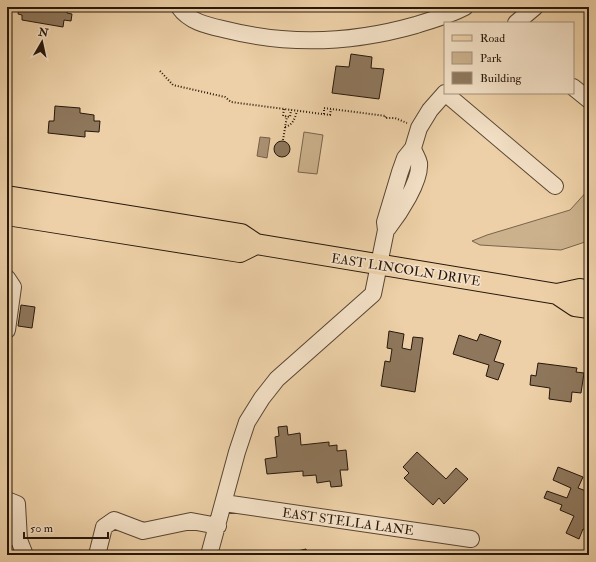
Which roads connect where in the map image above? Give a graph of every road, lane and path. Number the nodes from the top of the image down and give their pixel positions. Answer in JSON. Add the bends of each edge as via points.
{"nodes":[{"id":1,"x":180,"y":7,"type":"edge"},
{"id":2,"x":465,"y":7,"type":"edge"},
{"id":3,"x":534,"y":7,"type":"edge"},
{"id":4,"x":517,"y":22,"type":"edge"},
{"id":5,"x":160,"y":71,"type":"dead end"},
{"id":6,"x":574,"y":88,"type":"edge"},
{"id":7,"x":444,"y":94,"type":"edge"},
{"id":8,"x":446,"y":94,"type":"edge"},
{"id":9,"x":589,"y":100,"type":"edge"},
{"id":10,"x":284,"y":109,"type":"junction"},
{"id":11,"x":331,"y":109,"type":"junction"},
{"id":12,"x":291,"y":110,"type":"junction"},
{"id":13,"x":297,"y":111,"type":"junction"},
{"id":14,"x":324,"y":114,"type":"junction"},
{"id":15,"x":287,"y":116,"type":"junction"},
{"id":16,"x":408,"y":123,"type":"dead end"},
{"id":17,"x":285,"y":127,"type":"junction"},
{"id":18,"x":283,"y":140,"type":"dead end"},
{"id":19,"x":416,"y":156,"type":"junction"},
{"id":20,"x":555,"y":186,"type":"dead end"},
{"id":21,"x":7,"y":196,"type":"edge"},
{"id":22,"x":7,"y":215,"type":"edge"},
{"id":23,"x":385,"y":237,"type":"junction"},
{"id":24,"x":256,"y":244,"type":"junction"},
{"id":25,"x":379,"y":265,"type":"junction"},
{"id":26,"x":7,"y":278,"type":"edge"},
{"id":27,"x":589,"y":291,"type":"edge"},
{"id":28,"x":557,"y":294,"type":"junction"},
{"id":29,"x":589,"y":308,"type":"edge"},
{"id":30,"x":7,"y":330,"type":"edge"},
{"id":31,"x":7,"y":500,"type":"edge"},
{"id":32,"x":224,"y":503,"type":"junction"},
{"id":33,"x":218,"y":526,"type":"junction"},
{"id":34,"x":471,"y":539,"type":"dead end"},
{"id":35,"x":25,"y":555,"type":"edge"},
{"id":36,"x":97,"y":555,"type":"edge"},
{"id":37,"x":209,"y":555,"type":"edge"}],
"edges":[{"from":1,"to":2,"type":"street","via":[[197,22],[227,30],[281,40],[318,41],[386,33]]},
{"from":3,"to":4,"type":"street"},
{"from":5,"to":10,"type":"path","via":[[173,85],[225,97],[231,102]]},
{"from":6,"to":9,"type":"street"},
{"from":7,"to":19,"type":"street","via":[[419,128]]},
{"from":8,"to":20,"type":"street"},
{"from":10,"to":12,"type":"path"},
{"from":10,"to":15,"type":"path","via":[[283,116]]},
{"from":11,"to":14,"type":"path","via":[[330,115]]},
{"from":11,"to":14,"type":"path","via":[[324,108]]},
{"from":11,"to":16,"type":"path","via":[[395,118]]},
{"from":12,"to":13,"type":"path"},
{"from":12,"to":15,"type":"path","via":[[290,117]]},
{"from":13,"to":14,"type":"path"},
{"from":13,"to":17,"type":"path","via":[[294,121]]},
{"from":15,"to":17,"type":"path"},
{"from":17,"to":18,"type":"path"},
{"from":19,"to":23,"type":"street","via":[[406,158],[400,172],[385,222]]},
{"from":19,"to":23,"type":"street","via":[[426,175],[424,190],[406,199]]},
{"from":21,"to":24,"type":"main road","name":"EAST LINCOLN DRIVE","via":[[242,234]]},
{"from":22,"to":24,"type":"main road","via":[[240,252]]},
{"from":23,"to":25,"type":"street"},
{"from":24,"to":25,"type":"main road","name":"EAST LINCOLN DRIVE"},
{"from":25,"to":28,"type":"main road","name":"EAST LINCOLN DRIVE"},
{"from":25,"to":32,"type":"street","via":[[374,294],[277,379],[262,398],[247,422]]},
{"from":26,"to":30,"type":"street","via":[[13,287]]},
{"from":27,"to":28,"type":"main road","name":"EAST LINCOLN DRIVE","via":[[580,289]]},
{"from":28,"to":29,"type":"main road","name":"EAST LINCOLN DRIVE","via":[[575,306]]},
{"from":31,"to":35,"type":"street","via":[[17,504],[19,540]]},
{"from":32,"to":33,"type":"street"},
{"from":32,"to":34,"type":"street","name":"EAST STELLA LANE"},
{"from":33,"to":36,"type":"street","via":[[191,520],[143,531],[114,520],[104,526]]},
{"from":33,"to":37,"type":"street"}]}
